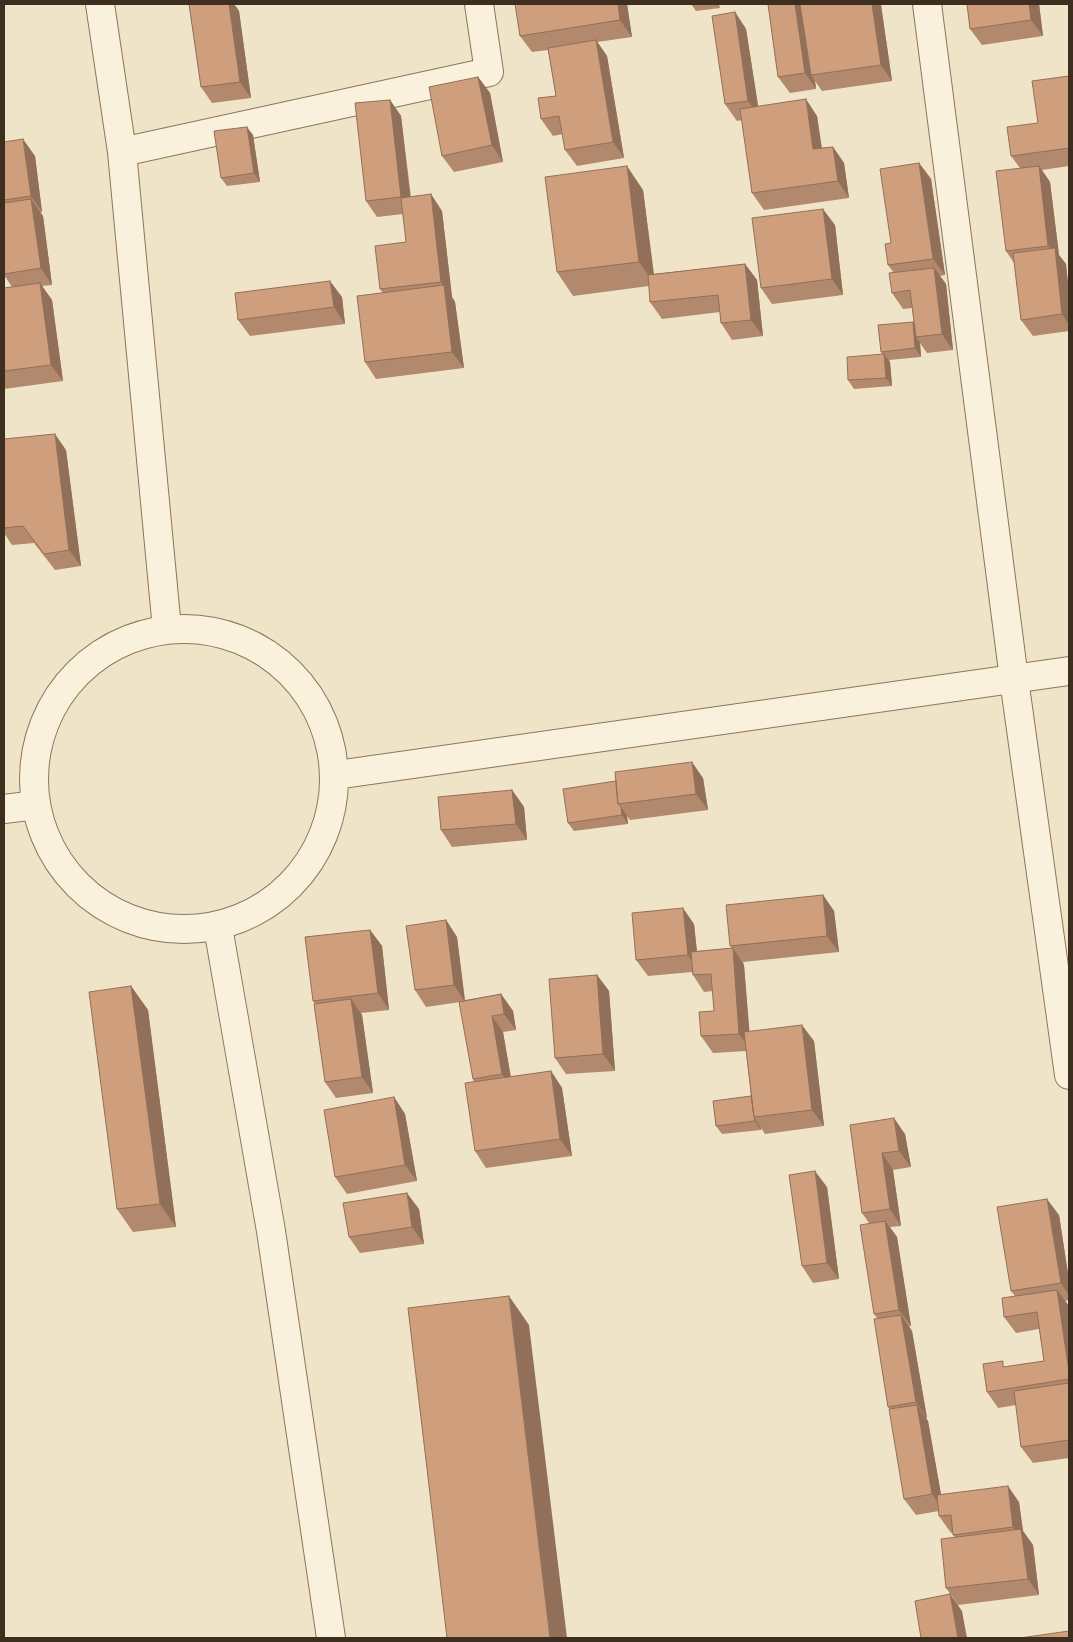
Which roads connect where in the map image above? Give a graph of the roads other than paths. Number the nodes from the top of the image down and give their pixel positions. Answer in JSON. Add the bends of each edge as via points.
{"nodes":[{"id":1,"x":100,"y":4,"type":"edge"},
{"id":2,"x":479,"y":4,"type":"edge"},
{"id":3,"x":927,"y":4,"type":"edge"},
{"id":4,"x":122,"y":152,"type":"junction"},
{"id":5,"x":167,"y":629,"type":"junction"},
{"id":6,"x":1069,"y":671,"type":"edge"},
{"id":7,"x":1014,"y":679,"type":"junction"},
{"id":8,"x":336,"y":775,"type":"junction"},
{"id":9,"x":36,"y":805,"type":"junction"},
{"id":10,"x":4,"y":809,"type":"edge"},
{"id":11,"x":218,"y":927,"type":"junction"},
{"id":12,"x":1069,"y":1075,"type":"edge"},
{"id":13,"x":331,"y":1638,"type":"edge"}],
"edges":[{"from":1,"to":4,"type":"street"},
{"from":2,"to":4,"type":"street","via":[[489,72]]},
{"from":3,"to":7,"type":"street"},
{"from":4,"to":5,"type":"street"},
{"from":5,"to":8,"type":"street","via":[[226,634],[265,651],[285,666],[306,689],[324,722]]},
{"from":5,"to":9,"type":"street","via":[[121,642],[96,657],[81,669],[58,697],[47,716],[35,759]]},
{"from":6,"to":7,"type":"street"},
{"from":7,"to":8,"type":"street"},
{"from":7,"to":12,"type":"street"},
{"from":8,"to":11,"type":"street","via":[[329,825],[308,866],[283,894],[266,907]]},
{"from":9,"to":10,"type":"street"},
{"from":9,"to":11,"type":"street","via":[[48,844],[64,871],[86,895],[104,908],[133,922],[157,928]]},
{"from":11,"to":13,"type":"street","via":[[271,1231]]}]}
